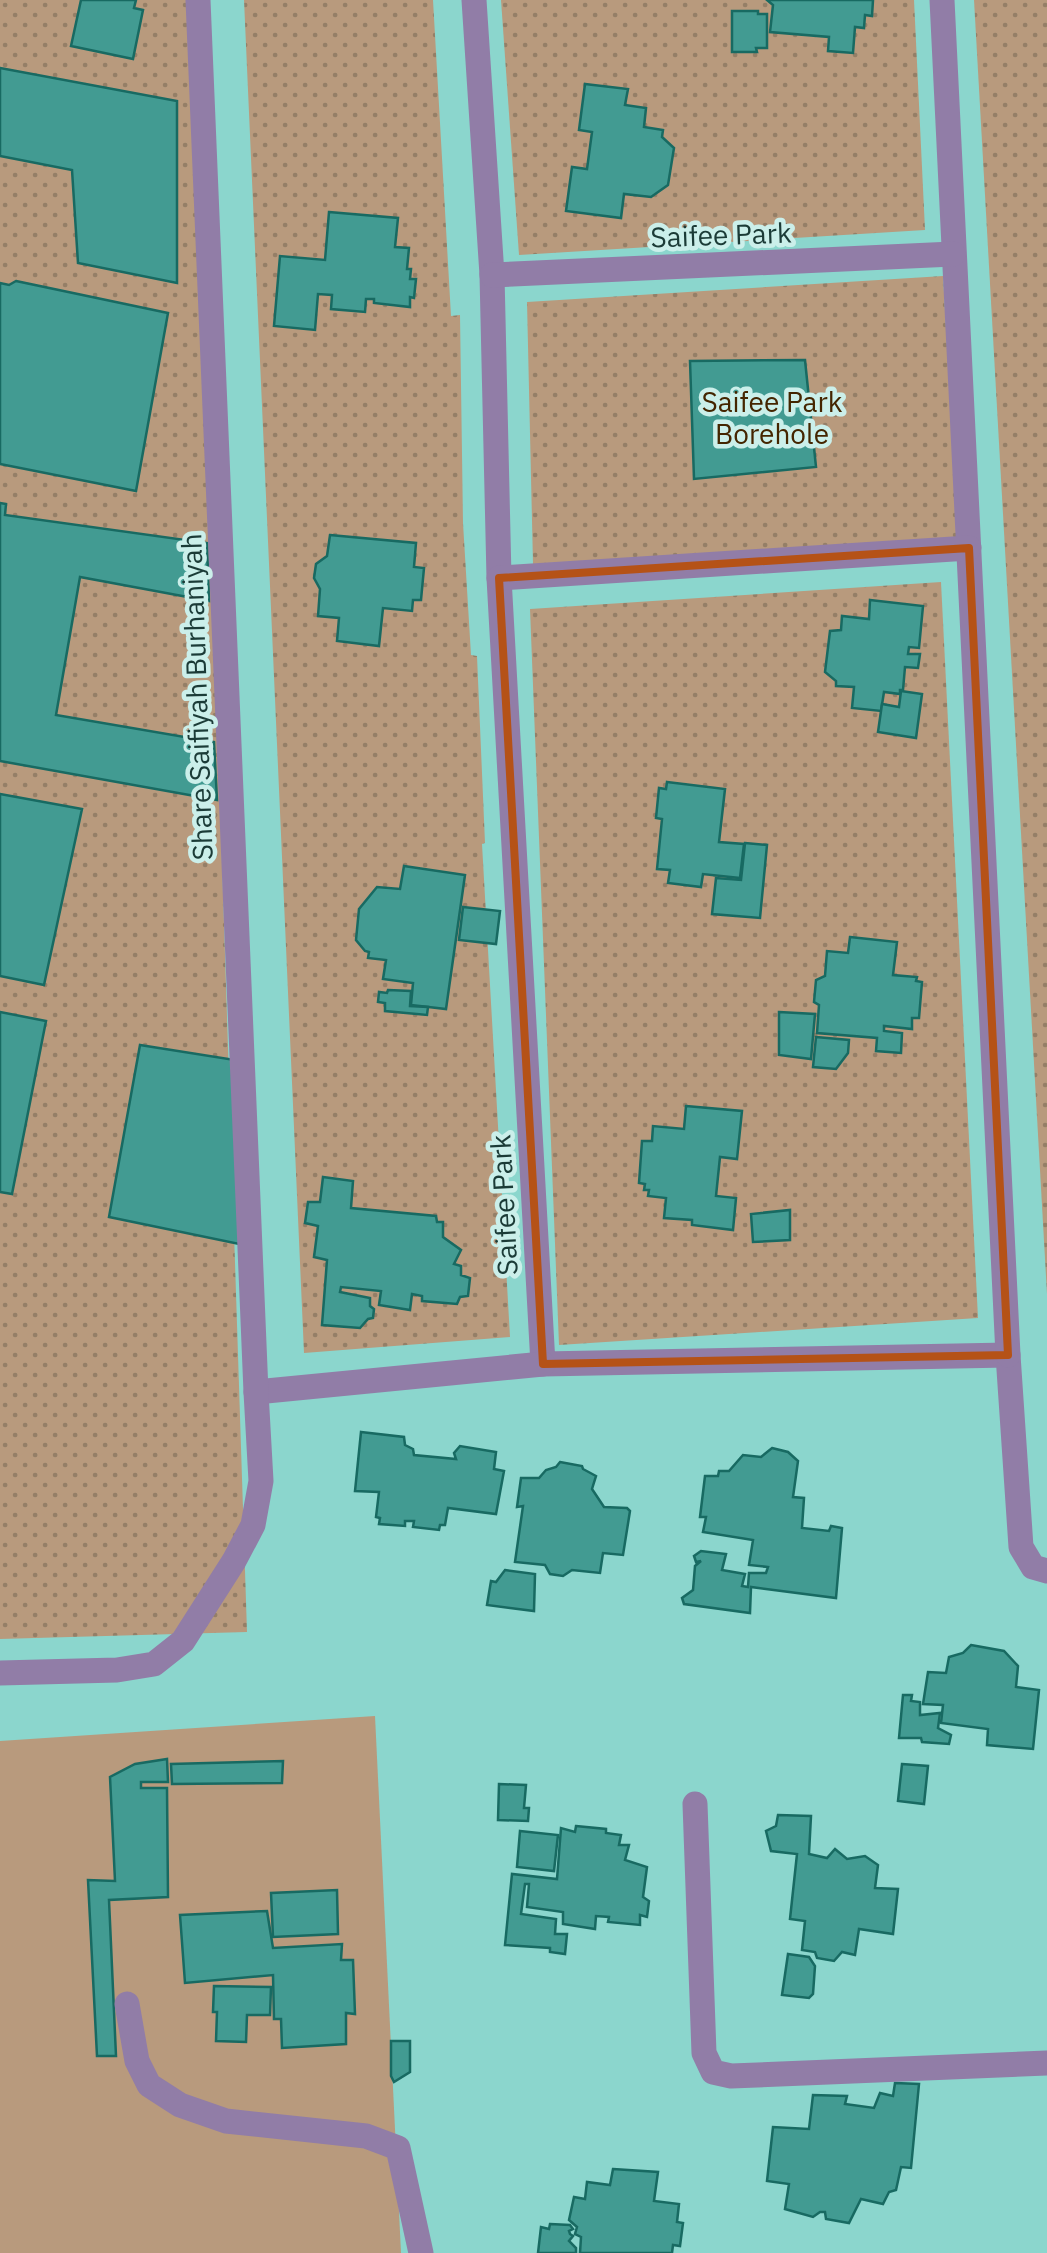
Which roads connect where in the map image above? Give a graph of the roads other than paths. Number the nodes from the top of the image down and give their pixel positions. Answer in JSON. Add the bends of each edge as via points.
{"nodes":[{"id":1,"x":198,"y":0,"type":"edge"},
{"id":2,"x":474,"y":0,"type":"edge"},
{"id":3,"x":942,"y":0,"type":"edge"},
{"id":4,"x":953,"y":254,"type":"junction"},
{"id":5,"x":492,"y":274,"type":"junction"},
{"id":6,"x":969,"y":548,"type":"junction"},
{"id":7,"x":500,"y":578,"type":"junction"},
{"id":8,"x":1008,"y":1355,"type":"junction"},
{"id":9,"x":543,"y":1364,"type":"junction"},
{"id":10,"x":256,"y":1392,"type":"junction"},
{"id":11,"x":1047,"y":1571,"type":"edge"},
{"id":12,"x":0,"y":1673,"type":"edge"},
{"id":13,"x":695,"y":1804,"type":"dead end"},
{"id":14,"x":126,"y":2004,"type":"dead end"},
{"id":15,"x":1047,"y":2062,"type":"edge"},
{"id":16,"x":421,"y":2253,"type":"edge"}],
"edges":[{"from":1,"to":10,"type":"street","name":"Share Saifiyah Burhaniyah"},
{"from":2,"to":5,"type":"street","name":"Saifee Park"},
{"from":3,"to":4,"type":"street"},
{"from":4,"to":5,"type":"street","name":"Saifee Park"},
{"from":4,"to":6,"type":"street"},
{"from":5,"to":7,"type":"street","name":"Saifee Park"},
{"from":6,"to":7,"type":"street"},
{"from":6,"to":8,"type":"street"},
{"from":7,"to":9,"type":"street","name":"Saifee Park"},
{"from":8,"to":9,"type":"street"},
{"from":8,"to":11,"type":"street","via":[[1021,1547],[1033,1567]]},
{"from":9,"to":10,"type":"street"},
{"from":10,"to":12,"type":"street","name":"Share Saifiyah Burhaniyah","via":[[261,1481],[253,1525],[183,1641],[154,1664]]},
{"from":13,"to":15,"type":"street","via":[[704,2052],[713,2072]]},
{"from":14,"to":16,"type":"street","via":[[149,2085],[180,2105],[226,2120],[366,2136],[398,2148]]}]}
